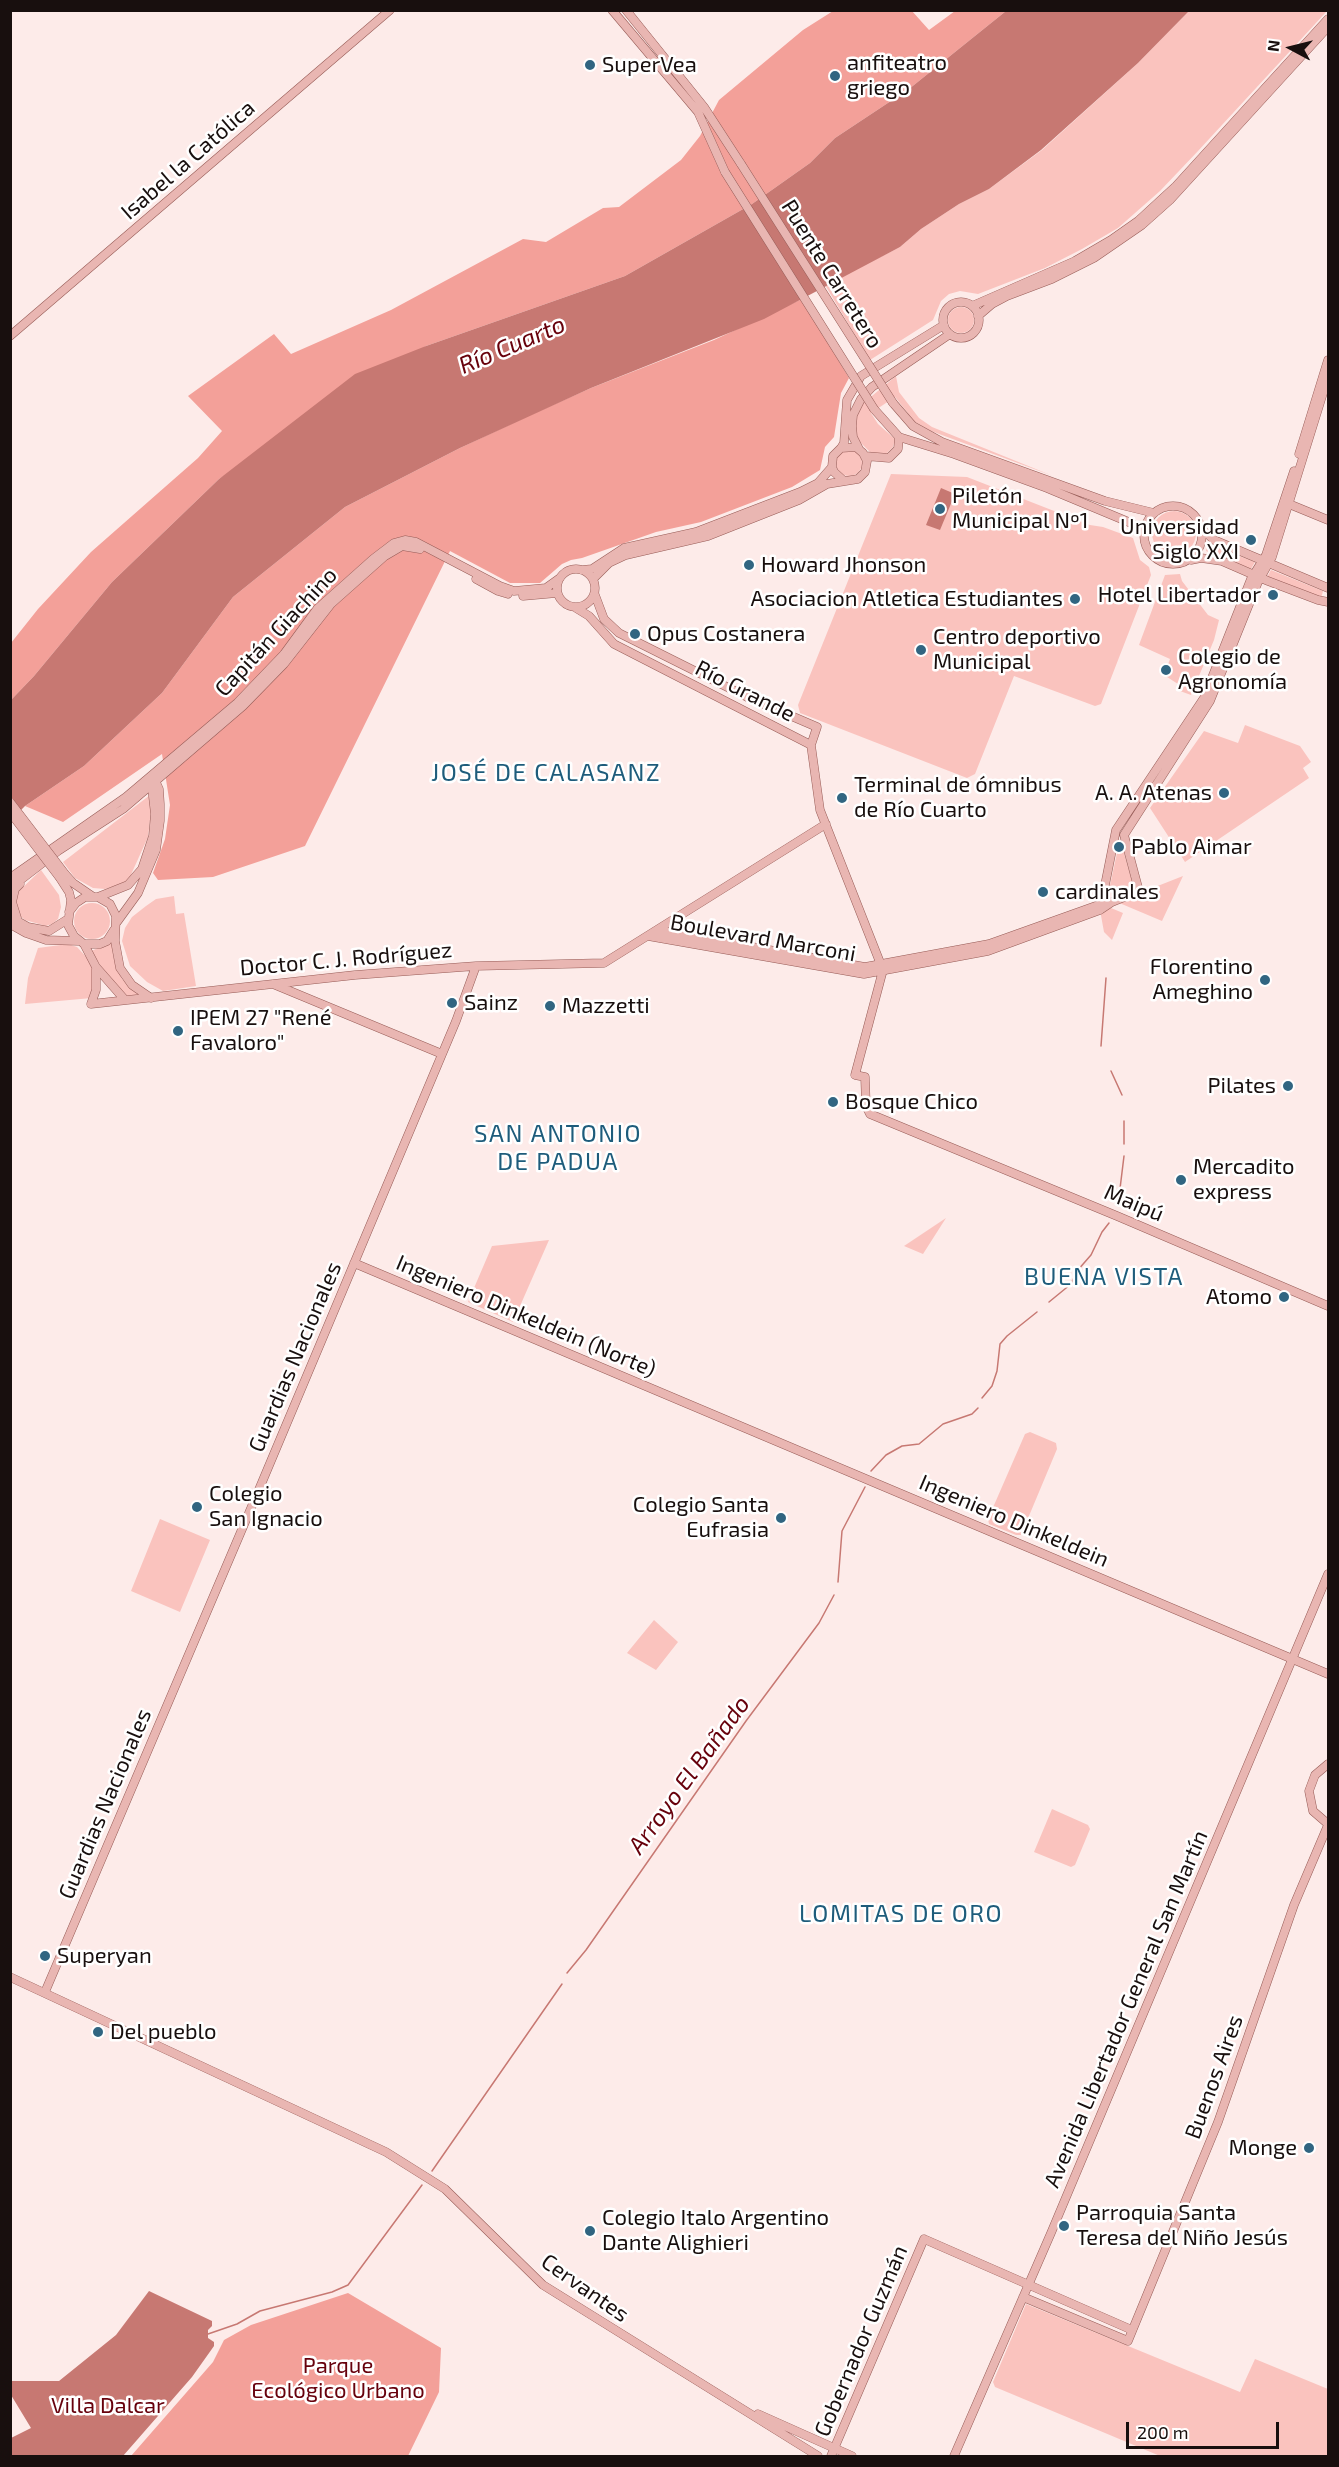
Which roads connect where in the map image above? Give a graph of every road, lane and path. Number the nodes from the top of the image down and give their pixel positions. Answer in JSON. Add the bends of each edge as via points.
{"nodes":[{"id":1,"x":390,"y":10,"type":"edge"},
{"id":2,"x":612,"y":10,"type":"edge"},
{"id":3,"x":626,"y":10,"type":"edge"},
{"id":4,"x":1329,"y":19,"type":"edge"},
{"id":5,"x":1329,"y":27,"type":"edge"},
{"id":6,"x":972,"y":306,"type":"junction"},
{"id":7,"x":978,"y":316,"type":"junction"},
{"id":8,"x":944,"y":325,"type":"junction"},
{"id":9,"x":950,"y":334,"type":"junction"},
{"id":10,"x":10,"y":336,"type":"edge"},
{"id":11,"x":1329,"y":360,"type":"edge"},
{"id":12,"x":1329,"y":377,"type":"edge"},
{"id":13,"x":899,"y":437,"type":"junction"},
{"id":14,"x":841,"y":448,"type":"junction"},
{"id":15,"x":863,"y":453,"type":"junction"},
{"id":16,"x":832,"y":466,"type":"junction"},
{"id":17,"x":843,"y":480,"type":"junction"},
{"id":18,"x":1289,"y":504,"type":"junction"},
{"id":19,"x":1154,"y":513,"type":"junction"},
{"id":20,"x":1329,"y":520,"type":"edge"},
{"id":21,"x":1203,"y":530,"type":"junction"},
{"id":22,"x":1144,"y":533,"type":"junction"},
{"id":23,"x":1189,"y":560,"type":"junction"},
{"id":24,"x":1265,"y":562,"type":"junction"},
{"id":25,"x":582,"y":570,"type":"junction"},
{"id":26,"x":1257,"y":576,"type":"junction"},
{"id":27,"x":560,"y":578,"type":"junction"},
{"id":28,"x":593,"y":579,"type":"junction"},
{"id":29,"x":1329,"y":588,"type":"edge"},
{"id":30,"x":558,"y":593,"type":"junction"},
{"id":31,"x":595,"y":595,"type":"junction"},
{"id":32,"x":1329,"y":602,"type":"edge"},
{"id":33,"x":576,"y":608,"type":"junction"},
{"id":34,"x":811,"y":745,"type":"junction"},
{"id":35,"x":153,"y":779,"type":"junction"},
{"id":36,"x":10,"y":802,"type":"edge"},
{"id":37,"x":10,"y":812,"type":"edge"},
{"id":38,"x":826,"y":824,"type":"junction"},
{"id":39,"x":35,"y":868,"type":"junction"},
{"id":40,"x":62,"y":876,"type":"junction"},
{"id":41,"x":10,"y":878,"type":"edge"},
{"id":42,"x":10,"y":888,"type":"edge"},
{"id":43,"x":95,"y":897,"type":"junction"},
{"id":44,"x":1101,"y":907,"type":"junction"},
{"id":45,"x":69,"y":915,"type":"junction"},
{"id":46,"x":13,"y":921,"type":"edge"},
{"id":47,"x":116,"y":925,"type":"junction"},
{"id":48,"x":657,"y":930,"type":"junction"},
{"id":49,"x":648,"y":936,"type":"junction"},
{"id":50,"x":81,"y":942,"type":"junction"},
{"id":51,"x":476,"y":966,"type":"junction"},
{"id":52,"x":96,"y":967,"type":"junction"},
{"id":53,"x":883,"y":967,"type":"junction"},
{"id":54,"x":272,"y":983,"type":"junction"},
{"id":55,"x":151,"y":998,"type":"junction"},
{"id":56,"x":125,"y":1000,"type":"junction"},
{"id":57,"x":442,"y":1054,"type":"junction"},
{"id":58,"x":354,"y":1263,"type":"junction"},
{"id":59,"x":1329,"y":1306,"type":"edge"},
{"id":60,"x":685,"y":1402,"type":"joint"},
{"id":61,"x":1329,"y":1574,"type":"edge"},
{"id":62,"x":1293,"y":1658,"type":"junction"},
{"id":63,"x":1329,"y":1674,"type":"edge"},
{"id":64,"x":1329,"y":1764,"type":"edge"},
{"id":65,"x":1329,"y":1824,"type":"edge"},
{"id":66,"x":10,"y":1977,"type":"edge"},
{"id":67,"x":45,"y":1992,"type":"junction"},
{"id":68,"x":1028,"y":2285,"type":"junction"},
{"id":69,"x":1023,"y":2297,"type":"junction"},
{"id":70,"x":1132,"y":2330,"type":"junction"},
{"id":71,"x":732,"y":2401,"type":"junction"},
{"id":72,"x":833,"y":2453,"type":"edge"},
{"id":73,"x":818,"y":2457,"type":"edge"},
{"id":74,"x":852,"y":2457,"type":"edge"},
{"id":75,"x":954,"y":2457,"type":"edge"}],
"edges":[{"from":1,"to":10,"type":"main road","name":"Isabel la Católica"},
{"from":2,"to":13,"type":"main road","bridge":true,"via":[[698,112],[725,172],[874,409]]},
{"from":3,"to":19,"type":"main road","name":"Puente Carretero","bridge":true,"via":[[704,107],[893,403],[913,426],[942,442],[1105,501]]},
{"from":4,"to":6,"type":"main road","via":[[1176,186],[1138,220],[1075,261]]},
{"from":5,"to":7,"type":"main road","via":[[1170,200],[1142,225],[1086,262],[1007,296]]},
{"from":6,"to":7,"type":"main road"},
{"from":6,"to":8,"type":"main road","via":[[952,305],[945,313]]},
{"from":7,"to":9,"type":"main road","via":[[977,328],[970,336]]},
{"from":8,"to":9,"type":"main road"},
{"from":8,"to":14,"type":"main road","via":[[861,376],[847,400]]},
{"from":9,"to":15,"type":"main road","via":[[872,387],[861,399],[852,426],[853,437]]},
{"from":11,"to":24,"type":"main road"},
{"from":12,"to":18,"type":"main road"},
{"from":13,"to":15,"type":"main road","via":[[898,449],[889,458]]},
{"from":13,"to":22,"type":"main road","via":[[1047,488],[1131,523]]},
{"from":14,"to":15,"type":"main road","via":[[851,446]]},
{"from":14,"to":16,"type":"main road","via":[[833,456]]},
{"from":15,"to":17,"type":"main road","via":[[867,466],[862,476],[854,481]]},
{"from":16,"to":17,"type":"main road"},
{"from":16,"to":25,"type":"main road","via":[[818,483],[800,492],[696,532],[624,548]]},
{"from":17,"to":28,"type":"main road","via":[[708,536],[626,555],[609,563]]},
{"from":18,"to":20,"type":"main road"},
{"from":18,"to":24,"type":"main road"},
{"from":19,"to":21,"type":"main road","via":[[1166,506],[1185,507]]},
{"from":19,"to":22,"type":"main road"},
{"from":21,"to":23,"type":"main road","via":[[1201,547]]},
{"from":21,"to":24,"type":"main road","via":[[1214,540]]},
{"from":22,"to":23,"type":"main road","via":[[1148,551],[1162,562],[1180,564]]},
{"from":23,"to":26,"type":"main road","via":[[1222,561]]},
{"from":24,"to":26,"type":"main road"},
{"from":24,"to":29,"type":"main road"},
{"from":25,"to":27,"type":"main road","via":[[568,571]]},
{"from":25,"to":28,"type":"main road"},
{"from":26,"to":32,"type":"main road"},
{"from":26,"to":44,"type":"main road","via":[[1204,698],[1116,830]]},
{"from":26,"to":44,"type":"main road","name":"Boulevard Marconi","via":[[1210,701],[1124,835],[1139,891]]},
{"from":27,"to":30,"type":"main road"},
{"from":27,"to":35,"type":"main road","name":"Capitán Giachino","via":[[546,588],[507,590],[416,542],[394,543],[317,609],[278,661]]},
{"from":28,"to":31,"type":"main road"},
{"from":30,"to":33,"type":"main road","via":[[566,604]]},
{"from":30,"to":35,"type":"main road","name":"Capitán Giachino","via":[[521,596],[498,591],[425,551],[402,546],[385,556],[331,604],[267,683],[182,759]]},
{"from":31,"to":33,"type":"main road"},
{"from":31,"to":34,"type":"main road","name":"Río Grande","via":[[604,619],[619,633],[818,728]]},
{"from":33,"to":34,"type":"main road","name":"Río Grande","via":[[590,616],[614,644]]},
{"from":34,"to":38,"type":"main road","via":[[820,810]]},
{"from":35,"to":39,"type":"main road","name":"Capitán Giachino","via":[[123,809]]},
{"from":35,"to":41,"type":"main road","name":"Capitán Giachino"},
{"from":35,"to":43,"type":"main road","via":[[153,836],[142,869],[128,885]]},
{"from":35,"to":47,"type":"main road","via":[[159,789],[156,850],[138,893]]},
{"from":36,"to":40,"type":"main road","bridge":true},
{"from":37,"to":40,"type":"main road","bridge":true},
{"from":38,"to":48,"type":"main road"},
{"from":38,"to":53,"type":"main road"},
{"from":39,"to":42,"type":"main road","name":"Capitán Giachino"},
{"from":39,"to":46,"type":"main road","via":[[12,896]]},
{"from":40,"to":43,"type":"main road"},
{"from":40,"to":45,"type":"main road","via":[[69,892]]},
{"from":43,"to":45,"type":"main road","via":[[80,900]]},
{"from":43,"to":47,"type":"main road","via":[[114,909]]},
{"from":44,"to":53,"type":"main road","name":"Boulevard Marconi","via":[[988,951]]},
{"from":45,"to":46,"type":"main road","via":[[49,931]]},
{"from":45,"to":50,"type":"main road","via":[[70,931]]},
{"from":46,"to":50,"type":"main road","via":[[26,933],[46,940]]},
{"from":47,"to":50,"type":"main road","via":[[100,944]]},
{"from":47,"to":55,"type":"main road","via":[[120,968],[132,985]]},
{"from":48,"to":49,"type":"main road"},
{"from":48,"to":53,"type":"main road","name":"Boulevard Marconi","via":[[856,966]]},
{"from":49,"to":51,"type":"main road","name":"Doctor C. J. Rodríguez","via":[[604,963]]},
{"from":49,"to":53,"type":"main road","name":"Boulevard Marconi","via":[[855,973]]},
{"from":50,"to":52,"type":"main road"},
{"from":51,"to":54,"type":"main road","name":"Doctor C. J. Rodríguez"},
{"from":51,"to":57,"type":"main road","name":"Guardias Nacionales"},
{"from":52,"to":56,"type":"main road"},
{"from":52,"to":56,"type":"main road","name":"Doctor C. J. Rodríguez","via":[[96,990],[91,1004]]},
{"from":53,"to":59,"type":"main road","name":"Maipú","via":[[855,1075],[865,1077],[870,1114]]},
{"from":54,"to":55,"type":"main road","name":"Doctor C. J. Rodríguez"},
{"from":54,"to":57,"type":"main road"},
{"from":55,"to":56,"type":"main road","name":"Doctor C. J. Rodríguez"},
{"from":57,"to":58,"type":"main road","name":"Guardias Nacionales"},
{"from":58,"to":60,"type":"main road","name":"Ingeniero Dinkeldein (Norte)"},
{"from":58,"to":67,"type":"main road","name":"Guardias Nacionales"},
{"from":60,"to":62,"type":"main road","name":"Ingeniero Dinkeldein"},
{"from":61,"to":62,"type":"main road","name":"Avenida Libertador General San Martín"},
{"from":62,"to":63,"type":"main road","name":"Ingeniero Dinkeldein"},
{"from":62,"to":68,"type":"main road","name":"Avenida Libertador General San Martín"},
{"from":64,"to":65,"type":"main road","via":[[1315,1775],[1309,1791],[1313,1811]]},
{"from":65,"to":70,"type":"main road","name":"Buenos Aires","via":[[1294,1905],[1218,2122]]},
{"from":66,"to":67,"type":"main road","name":"Cervantes"},
{"from":67,"to":71,"type":"main road","name":"Cervantes","via":[[386,2152],[456,2199],[543,2285]]},
{"from":68,"to":69,"type":"main road","name":"Avenida Libertador General San Martín"},
{"from":68,"to":70,"type":"main road"},
{"from":68,"to":72,"type":"main road","name":"Gobernador Guzmán","via":[[924,2239]]},
{"from":69,"to":70,"type":"main road","name":"Buenos Aires","via":[[1128,2341]]},
{"from":69,"to":75,"type":"main road","name":"Avenida Libertador General San Martín"},
{"from":71,"to":72,"type":"main road","name":"Cervantes"},
{"from":71,"to":73,"type":"main road","name":"Cervantes"},
{"from":72,"to":74,"type":"main road","name":"Cervantes"}]}
